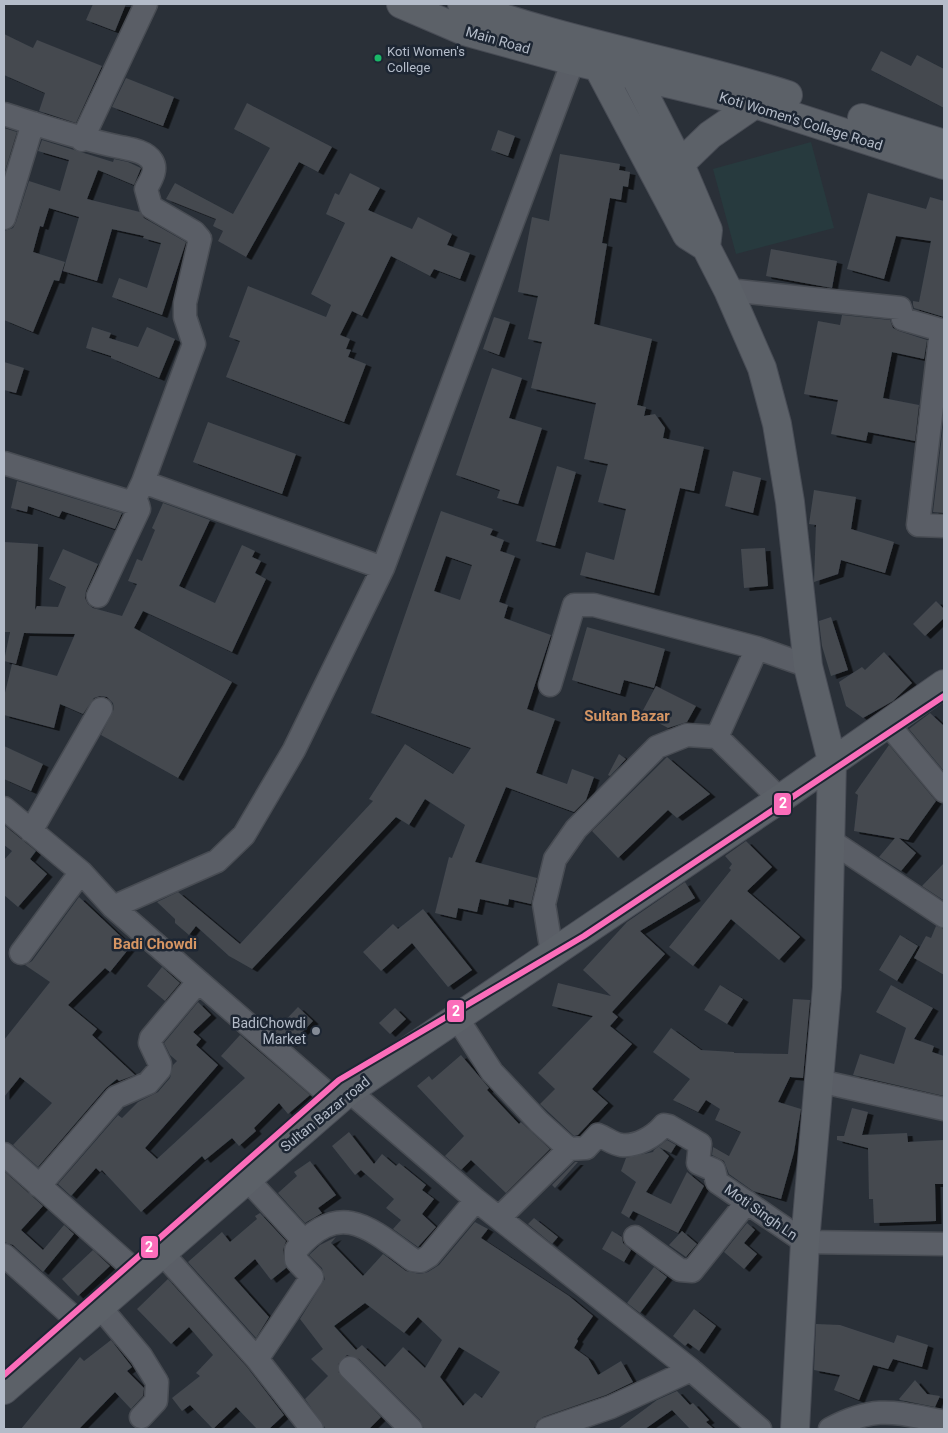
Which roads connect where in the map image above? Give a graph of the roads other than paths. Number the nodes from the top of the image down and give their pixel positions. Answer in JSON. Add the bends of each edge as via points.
{"nodes":[{"id":1,"x":146,"y":4,"type":"edge"},
{"id":2,"x":401,"y":4,"type":"edge"},
{"id":3,"x":464,"y":11,"type":"edge"},
{"id":4,"x":590,"y":58,"type":"junction"},
{"id":5,"x":636,"y":65,"type":"junction"},
{"id":6,"x":755,"y":104,"type":"junction"},
{"id":7,"x":4,"y":114,"type":"edge"},
{"id":8,"x":33,"y":123,"type":"junction"},
{"id":9,"x":82,"y":140,"type":"junction"},
{"id":10,"x":944,"y":144,"type":"edge"},
{"id":11,"x":680,"y":164,"type":"junction"},
{"id":12,"x":944,"y":165,"type":"edge"},
{"id":13,"x":4,"y":218,"type":"edge"},
{"id":14,"x":706,"y":247,"type":"junction"},
{"id":15,"x":728,"y":290,"type":"junction"},
{"id":16,"x":4,"y":463,"type":"edge"},
{"id":17,"x":142,"y":482,"type":"junction"},
{"id":18,"x":133,"y":503,"type":"junction"},
{"id":19,"x":944,"y":526,"type":"edge"},
{"id":20,"x":383,"y":568,"type":"junction"},
{"id":21,"x":98,"y":596,"type":"dead end"},
{"id":22,"x":757,"y":648,"type":"junction"},
{"id":23,"x":808,"y":666,"type":"junction"},
{"id":24,"x":944,"y":684,"type":"edge"},
{"id":25,"x":550,"y":685,"type":"dead end"},
{"id":26,"x":101,"y":709,"type":"dead end"},
{"id":27,"x":887,"y":723,"type":"junction"},
{"id":28,"x":718,"y":737,"type":"junction"},
{"id":29,"x":832,"y":761,"type":"junction"},
{"id":30,"x":944,"y":791,"type":"edge"},
{"id":31,"x":780,"y":799,"type":"junction"},
{"id":32,"x":4,"y":808,"type":"edge"},
{"id":33,"x":31,"y":831,"type":"junction"},
{"id":34,"x":830,"y":841,"type":"junction"},
{"id":35,"x":82,"y":872,"type":"junction"},
{"id":36,"x":113,"y":907,"type":"junction"},
{"id":37,"x":944,"y":916,"type":"edge"},
{"id":38,"x":21,"y":953,"type":"dead end"},
{"id":39,"x":552,"y":953,"type":"junction"},
{"id":40,"x":198,"y":982,"type":"junction"},
{"id":41,"x":457,"y":1018,"type":"junction"},
{"id":42,"x":819,"y":1081,"type":"junction"},
{"id":43,"x":342,"y":1096,"type":"junction"},
{"id":44,"x":944,"y":1109,"type":"edge"},
{"id":45,"x":569,"y":1150,"type":"junction"},
{"id":46,"x":4,"y":1154,"type":"edge"},
{"id":47,"x":248,"y":1178,"type":"junction"},
{"id":48,"x":39,"y":1186,"type":"junction"},
{"id":49,"x":476,"y":1200,"type":"junction"},
{"id":50,"x":747,"y":1202,"type":"junction"},
{"id":51,"x":499,"y":1218,"type":"junction"},
{"id":52,"x":635,"y":1237,"type":"dead end"},
{"id":53,"x":304,"y":1241,"type":"junction"},
{"id":54,"x":805,"y":1242,"type":"junction"},
{"id":55,"x":944,"y":1244,"type":"edge"},
{"id":56,"x":163,"y":1254,"type":"junction"},
{"id":57,"x":4,"y":1255,"type":"edge"},
{"id":58,"x":138,"y":1273,"type":"junction"},
{"id":59,"x":90,"y":1315,"type":"junction"},
{"id":60,"x":257,"y":1359,"type":"junction"},
{"id":61,"x":350,"y":1368,"type":"dead end"},
{"id":62,"x":691,"y":1370,"type":"junction"},
{"id":63,"x":4,"y":1390,"type":"edge"},
{"id":64,"x":141,"y":1417,"type":"dead end"},
{"id":65,"x":941,"y":1421,"type":"edge"},
{"id":66,"x":400,"y":1426,"type":"edge"},
{"id":67,"x":757,"y":1428,"type":"edge"},
{"id":68,"x":312,"y":1429,"type":"edge"},
{"id":69,"x":547,"y":1429,"type":"edge"},
{"id":70,"x":795,"y":1429,"type":"edge"},
{"id":71,"x":830,"y":1429,"type":"edge"}],
"edges":[{"from":1,"to":9,"type":"street"},
{"from":2,"to":3,"type":"main road","name":"Main Road"},
{"from":3,"to":4,"type":"main road","name":"Main Road"},
{"from":4,"to":5,"type":"main road","name":"Koti Women's College Road"},
{"from":4,"to":14,"type":"main road","via":[[687,235]]},
{"from":4,"to":20,"type":"street"},
{"from":5,"to":6,"type":"main road","name":"Koti Women's College Road"},
{"from":5,"to":10,"type":"main road","name":"Koti Women's College Road","via":[[738,79]]},
{"from":5,"to":11,"type":"main road"},
{"from":6,"to":11,"type":"main road","via":[[710,135]]},
{"from":6,"to":12,"type":"main road","name":"Koti Women's College Road"},
{"from":7,"to":8,"type":"street"},
{"from":8,"to":9,"type":"street"},
{"from":8,"to":13,"type":"street"},
{"from":9,"to":17,"type":"street","via":[[147,156],[154,168],[146,189],[152,207],[200,239],[185,303],[185,317],[194,344]]},
{"from":11,"to":14,"type":"main road","via":[[708,230]]},
{"from":14,"to":15,"type":"main road"},
{"from":15,"to":19,"type":"street","via":[[900,308],[903,320],[942,330],[918,525]]},
{"from":15,"to":23,"type":"main road","via":[[762,368],[778,424]]},
{"from":16,"to":18,"type":"street"},
{"from":17,"to":18,"type":"street"},
{"from":17,"to":20,"type":"street"},
{"from":18,"to":21,"type":"street","via":[[138,504],[139,509]]},
{"from":20,"to":36,"type":"street","via":[[294,750],[244,835],[217,862]]},
{"from":22,"to":23,"type":"street"},
{"from":22,"to":25,"type":"street","via":[[594,606],[574,605]]},
{"from":22,"to":28,"type":"street"},
{"from":23,"to":29,"type":"main road"},
{"from":24,"to":27,"type":"main road","name":"Sultan Bazar road"},
{"from":26,"to":33,"type":"street"},
{"from":27,"to":29,"type":"main road","name":"Sultan Bazar road"},
{"from":27,"to":30,"type":"street"},
{"from":28,"to":31,"type":"street"},
{"from":28,"to":39,"type":"street","via":[[687,735],[657,747],[576,829],[556,860],[544,904]]},
{"from":29,"to":31,"type":"main road","name":"Sultan Bazar road"},
{"from":29,"to":34,"type":"main road"},
{"from":31,"to":39,"type":"main road","name":"Sultan Bazar road"},
{"from":32,"to":33,"type":"street"},
{"from":33,"to":35,"type":"street"},
{"from":34,"to":37,"type":"street"},
{"from":34,"to":42,"type":"main road","via":[[828,987]]},
{"from":35,"to":36,"type":"street"},
{"from":35,"to":38,"type":"street"},
{"from":36,"to":40,"type":"street"},
{"from":39,"to":41,"type":"main road","name":"Sultan Bazar road"},
{"from":40,"to":43,"type":"street"},
{"from":40,"to":48,"type":"street","via":[[151,1038],[150,1044],[160,1069],[148,1083],[116,1097]]},
{"from":41,"to":43,"type":"main road","name":"Sultan Bazar road"},
{"from":41,"to":45,"type":"street","via":[[492,1072]]},
{"from":42,"to":44,"type":"street"},
{"from":42,"to":54,"type":"main road"},
{"from":43,"to":47,"type":"main road","name":"Sultan Bazar road"},
{"from":43,"to":49,"type":"street"},
{"from":45,"to":50,"type":"street","name":"Moti Singh Ln","via":[[586,1148],[598,1136],[622,1146],[642,1141],[669,1126],[700,1144],[698,1162],[714,1170],[717,1182]]},
{"from":45,"to":51,"type":"street"},
{"from":46,"to":48,"type":"street"},
{"from":47,"to":53,"type":"street"},
{"from":47,"to":56,"type":"main road","name":"Sultan Bazar road"},
{"from":48,"to":58,"type":"street"},
{"from":49,"to":51,"type":"street"},
{"from":49,"to":53,"type":"street","via":[[429,1256],[421,1261],[413,1260],[357,1223],[339,1222],[322,1227]]},
{"from":50,"to":52,"type":"street","via":[[692,1271],[680,1270]]},
{"from":50,"to":54,"type":"street","name":"Moti Singh Ln"},
{"from":51,"to":62,"type":"street"},
{"from":53,"to":60,"type":"street","via":[[296,1250],[296,1260],[312,1277]]},
{"from":54,"to":55,"type":"street"},
{"from":54,"to":70,"type":"main road"},
{"from":56,"to":58,"type":"main road","name":"Sultan Bazar road"},
{"from":56,"to":60,"type":"street"},
{"from":57,"to":59,"type":"street"},
{"from":58,"to":59,"type":"main road","name":"Sultan Bazar road"},
{"from":59,"to":63,"type":"main road","name":"Sultan Bazar road"},
{"from":59,"to":64,"type":"street","via":[[142,1356],[157,1382],[156,1401]]},
{"from":60,"to":68,"type":"street"},
{"from":61,"to":66,"type":"street"},
{"from":62,"to":67,"type":"street"},
{"from":62,"to":69,"type":"street","via":[[611,1407]]},
{"from":65,"to":71,"type":"street","via":[[890,1411],[854,1417]]}]}
